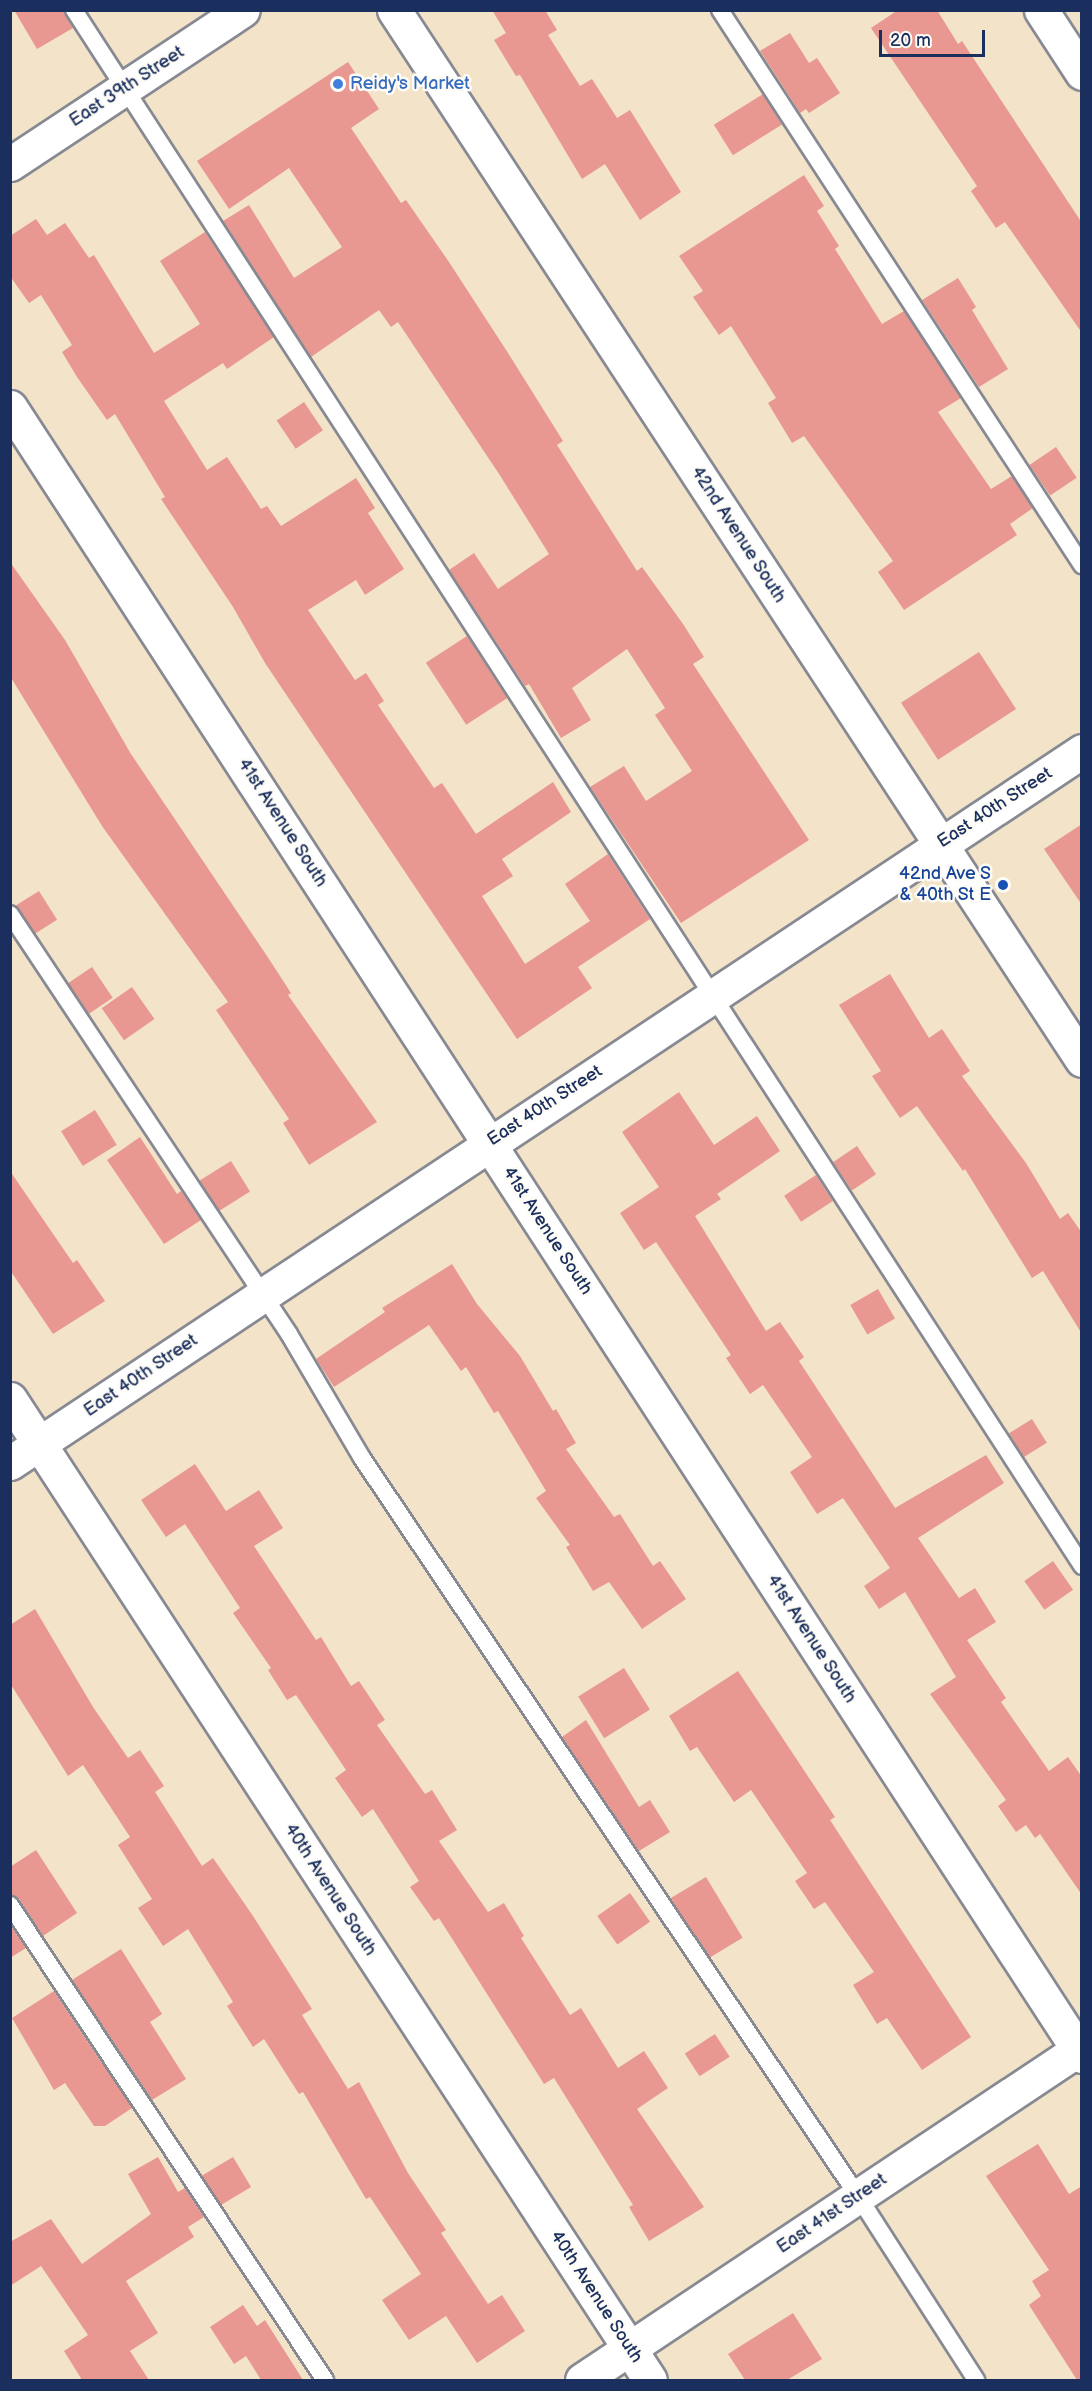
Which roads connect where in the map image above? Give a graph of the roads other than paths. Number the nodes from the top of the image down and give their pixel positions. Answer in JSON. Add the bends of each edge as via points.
{"nodes":[{"id":1,"x":74,"y":10,"type":"edge"},
{"id":2,"x":243,"y":10,"type":"edge"},
{"id":3,"x":394,"y":10,"type":"edge"},
{"id":4,"x":720,"y":10,"type":"edge"},
{"id":5,"x":1041,"y":10,"type":"edge"},
{"id":6,"x":1082,"y":73,"type":"edge"},
{"id":7,"x":126,"y":88,"type":"junction"},
{"id":8,"x":10,"y":164,"type":"edge"},
{"id":9,"x":10,"y":407,"type":"edge"},
{"id":10,"x":1082,"y":565,"type":"edge"},
{"id":11,"x":1082,"y":751,"type":"edge"},
{"id":12,"x":941,"y":843,"type":"junction"},
{"id":13,"x":10,"y":914,"type":"edge"},
{"id":14,"x":714,"y":995,"type":"junction"},
{"id":15,"x":1082,"y":1060,"type":"edge"},
{"id":16,"x":490,"y":1143,"type":"junction"},
{"id":17,"x":262,"y":1296,"type":"junction"},
{"id":18,"x":10,"y":1399,"type":"edge"},
{"id":19,"x":40,"y":1444,"type":"junction"},
{"id":20,"x":10,"y":1463,"type":"edge"},
{"id":21,"x":1082,"y":1566,"type":"edge"},
{"id":22,"x":10,"y":1905,"type":"edge"},
{"id":23,"x":1080,"y":2051,"type":"edge"},
{"id":24,"x":858,"y":2196,"type":"junction"},
{"id":25,"x":630,"y":2349,"type":"junction"},
{"id":26,"x":325,"y":2380,"type":"edge"},
{"id":27,"x":582,"y":2380,"type":"edge"},
{"id":28,"x":650,"y":2380,"type":"edge"},
{"id":29,"x":976,"y":2380,"type":"edge"}],
"edges":[{"from":1,"to":7,"type":"lane"},
{"from":2,"to":7,"type":"street","name":"East 39th Street"},
{"from":3,"to":12,"type":"street","name":"42nd Avenue South"},
{"from":4,"to":10,"type":"lane"},
{"from":5,"to":6,"type":"street"},
{"from":7,"to":8,"type":"street","name":"East 39th Street"},
{"from":7,"to":14,"type":"lane"},
{"from":9,"to":16,"type":"street","name":"41st Avenue South"},
{"from":11,"to":12,"type":"street","name":"East 40th Street"},
{"from":12,"to":14,"type":"street","name":"East 40th Street"},
{"from":12,"to":15,"type":"street","name":"42nd Avenue South"},
{"from":13,"to":17,"type":"lane"},
{"from":14,"to":16,"type":"street","name":"East 40th Street"},
{"from":14,"to":21,"type":"lane"},
{"from":16,"to":17,"type":"street","name":"East 40th Street"},
{"from":16,"to":23,"type":"street","name":"41st Avenue South"},
{"from":17,"to":19,"type":"street","name":"East 40th Street"},
{"from":17,"to":24,"type":"lane","via":[[362,1458]]},
{"from":18,"to":19,"type":"street","name":"40th Avenue South"},
{"from":19,"to":20,"type":"street","name":"East 40th Street"},
{"from":19,"to":25,"type":"street","name":"40th Avenue South"},
{"from":22,"to":26,"type":"lane"},
{"from":23,"to":24,"type":"street","name":"East 41st Street"},
{"from":24,"to":25,"type":"street","name":"East 41st Street"},
{"from":24,"to":29,"type":"lane"},
{"from":25,"to":27,"type":"street","name":"East 41st Street"},
{"from":25,"to":28,"type":"street","name":"40th Avenue South"}]}
